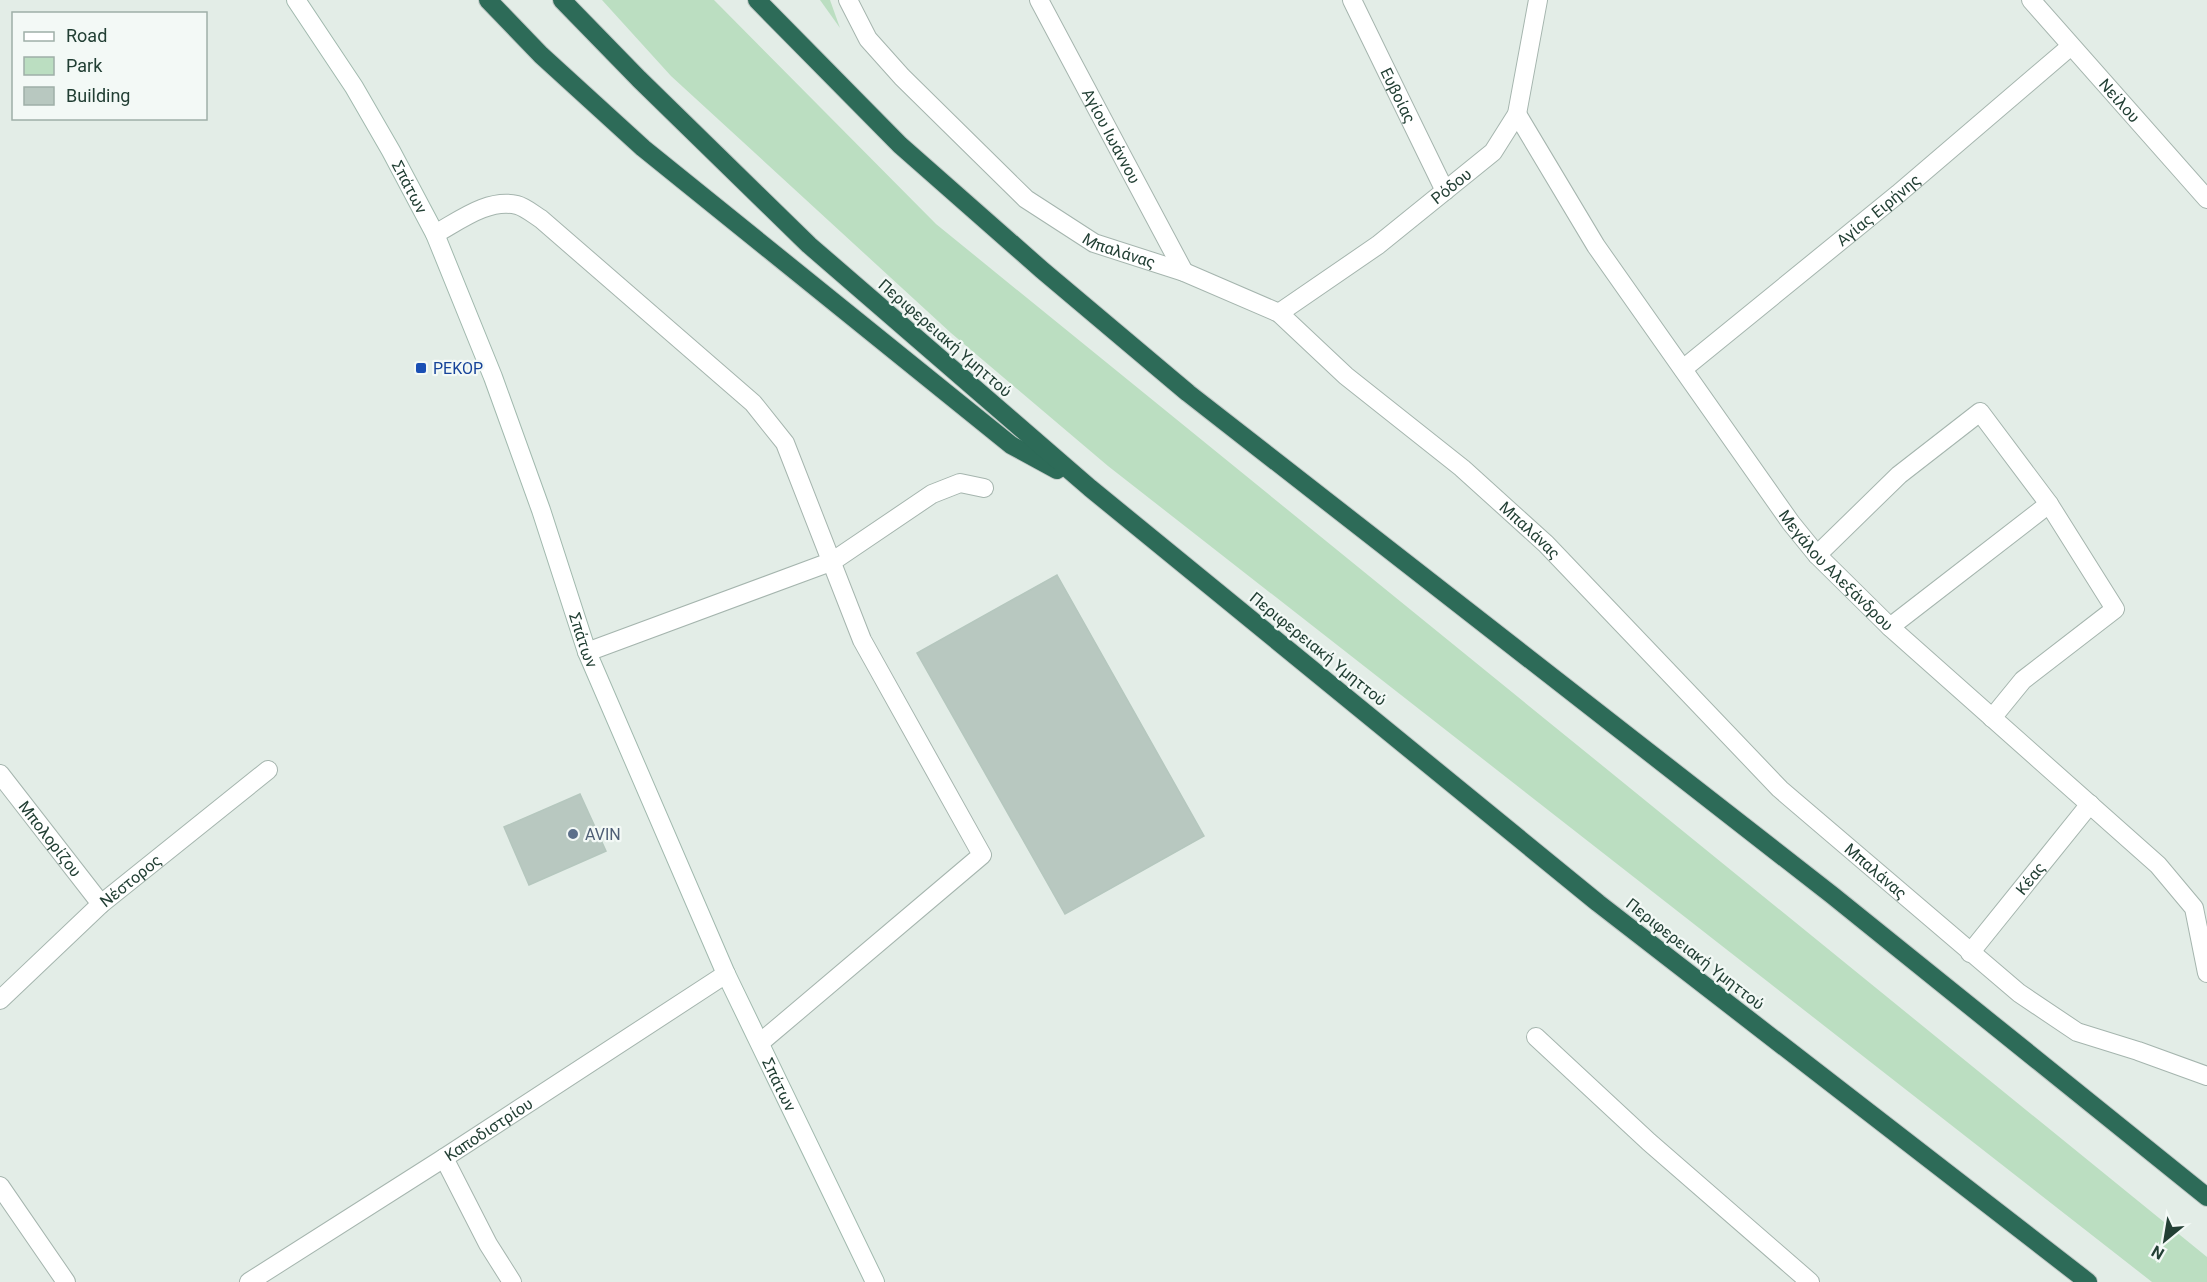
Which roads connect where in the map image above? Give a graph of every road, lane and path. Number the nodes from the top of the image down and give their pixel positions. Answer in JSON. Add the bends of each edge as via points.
{"nodes":[{"id":1,"x":296,"y":0,"type":"edge"},
{"id":2,"x":488,"y":0,"type":"edge"},
{"id":3,"x":562,"y":0,"type":"edge"},
{"id":4,"x":757,"y":0,"type":"edge"},
{"id":5,"x":848,"y":0,"type":"edge"},
{"id":6,"x":1039,"y":0,"type":"edge"},
{"id":7,"x":1352,"y":0,"type":"edge"},
{"id":8,"x":1538,"y":0,"type":"edge"},
{"id":9,"x":2031,"y":0,"type":"edge"},
{"id":10,"x":2071,"y":46,"type":"junction"},
{"id":11,"x":1517,"y":114,"type":"junction"},
{"id":12,"x":1445,"y":190,"type":"junction"},
{"id":13,"x":2207,"y":199,"type":"edge"},
{"id":14,"x":435,"y":234,"type":"junction"},
{"id":15,"x":1184,"y":272,"type":"junction"},
{"id":16,"x":1279,"y":313,"type":"junction"},
{"id":17,"x":1683,"y":369,"type":"junction"},
{"id":18,"x":984,"y":488,"type":"dead end"},
{"id":19,"x":1090,"y":488,"type":"junction"},
{"id":20,"x":2049,"y":504,"type":"junction"},
{"id":21,"x":1817,"y":555,"type":"junction"},
{"id":22,"x":833,"y":561,"type":"junction"},
{"id":23,"x":1890,"y":627,"type":"junction"},
{"id":24,"x":587,"y":652,"type":"junction"},
{"id":25,"x":1992,"y":718,"type":"junction"},
{"id":26,"x":268,"y":770,"type":"dead end"},
{"id":27,"x":0,"y":774,"type":"edge"},
{"id":28,"x":2090,"y":804,"type":"junction"},
{"id":29,"x":101,"y":904,"type":"junction"},
{"id":30,"x":1970,"y":953,"type":"junction"},
{"id":31,"x":2207,"y":973,"type":"edge"},
{"id":32,"x":726,"y":974,"type":"junction"},
{"id":33,"x":0,"y":1000,"type":"edge"},
{"id":34,"x":1536,"y":1038,"type":"dead end"},
{"id":35,"x":760,"y":1042,"type":"junction"},
{"id":36,"x":2207,"y":1076,"type":"edge"},
{"id":37,"x":444,"y":1158,"type":"junction"},
{"id":38,"x":0,"y":1186,"type":"edge"},
{"id":39,"x":2207,"y":1197,"type":"edge"},
{"id":40,"x":66,"y":1282,"type":"edge"},
{"id":41,"x":249,"y":1282,"type":"edge"},
{"id":42,"x":512,"y":1282,"type":"edge"},
{"id":43,"x":875,"y":1282,"type":"edge"},
{"id":44,"x":1810,"y":1282,"type":"edge"},
{"id":45,"x":2088,"y":1282,"type":"edge"}],
"edges":[{"from":1,"to":14,"type":"street","name":"Σπάτων","via":[[354,87]]},
{"from":2,"to":19,"type":"highway","via":[[541,55],[652,156],[1011,445]]},
{"from":3,"to":19,"type":"highway","name":"Περιφερειακή Υμηττού","via":[[809,245]]},
{"from":4,"to":39,"type":"highway","via":[[900,145],[1188,393],[1832,895]]},
{"from":5,"to":15,"type":"street","name":"Μπαλάνας","via":[[868,39],[1026,199],[1094,243]]},
{"from":6,"to":15,"type":"street","name":"Αγίου Ιωάννου"},
{"from":7,"to":12,"type":"street","name":"Ευβοίας"},
{"from":8,"to":11,"type":"street","name":"Ρόδου"},
{"from":9,"to":10,"type":"street","name":"Νείλου"},
{"from":10,"to":13,"type":"street","name":"Νείλου"},
{"from":10,"to":17,"type":"street","name":"Αγίας Ειρήνης","via":[[1898,194]]},
{"from":11,"to":12,"type":"street","name":"Ρόδου","via":[[1493,153]]},
{"from":11,"to":17,"type":"street","name":"Μεγάλου Αλεξάνδρου","via":[[1596,246]]},
{"from":12,"to":16,"type":"street","name":"Ρόδου","via":[[1378,245]]},
{"from":14,"to":22,"type":"street","via":[[484,208],[502,203],[519,205],[541,219],[753,403],[785,443]]},
{"from":14,"to":24,"type":"street","name":"Σπάτων","via":[[493,377]]},
{"from":15,"to":16,"type":"street","name":"Μπαλάνας"},
{"from":16,"to":30,"type":"street","name":"Μπαλάνας","via":[[1346,376],[1462,468],[1546,544],[1780,789]]},
{"from":17,"to":21,"type":"street","name":"Μεγάλου Αλεξάνδρου"},
{"from":18,"to":22,"type":"street","via":[[960,483],[932,494]]},
{"from":19,"to":45,"type":"highway","name":"Περιφερειακή Υμηττού","via":[[1598,903]]},
{"from":20,"to":21,"type":"street","via":[[1980,412],[1899,476]]},
{"from":20,"to":23,"type":"street"},
{"from":20,"to":25,"type":"street","via":[[2115,609],[2024,680]]},
{"from":21,"to":23,"type":"street","name":"Μεγάλου Αλεξάνδρου"},
{"from":22,"to":24,"type":"street"},
{"from":22,"to":35,"type":"street","via":[[862,640],[982,855]]},
{"from":23,"to":25,"type":"street","name":"Μεγάλου Αλεξάνδρου"},
{"from":24,"to":32,"type":"street","name":"Σπάτων"},
{"from":25,"to":28,"type":"street","name":"Μεγάλου Αλεξάνδρου"},
{"from":26,"to":29,"type":"street","name":"Νέστορος"},
{"from":27,"to":29,"type":"street","name":"Μπολορίζου"},
{"from":28,"to":30,"type":"street","name":"Κέας"},
{"from":28,"to":31,"type":"street","name":"Μεγάλου Αλεξάνδρου","via":[[2158,865],[2194,908]]},
{"from":29,"to":33,"type":"street","name":"Νέστορος"},
{"from":30,"to":36,"type":"street","name":"Μπαλάνας","via":[[2019,993],[2077,1032]]},
{"from":32,"to":35,"type":"street","name":"Σπάτων"},
{"from":32,"to":37,"type":"street","name":"Καποδιστρίου"},
{"from":34,"to":44,"type":"street","via":[[1648,1142]]},
{"from":35,"to":43,"type":"street","name":"Σπάτων"},
{"from":37,"to":41,"type":"street","name":"Καποδιστρίου"},
{"from":37,"to":42,"type":"street"},
{"from":38,"to":40,"type":"street"}]}
